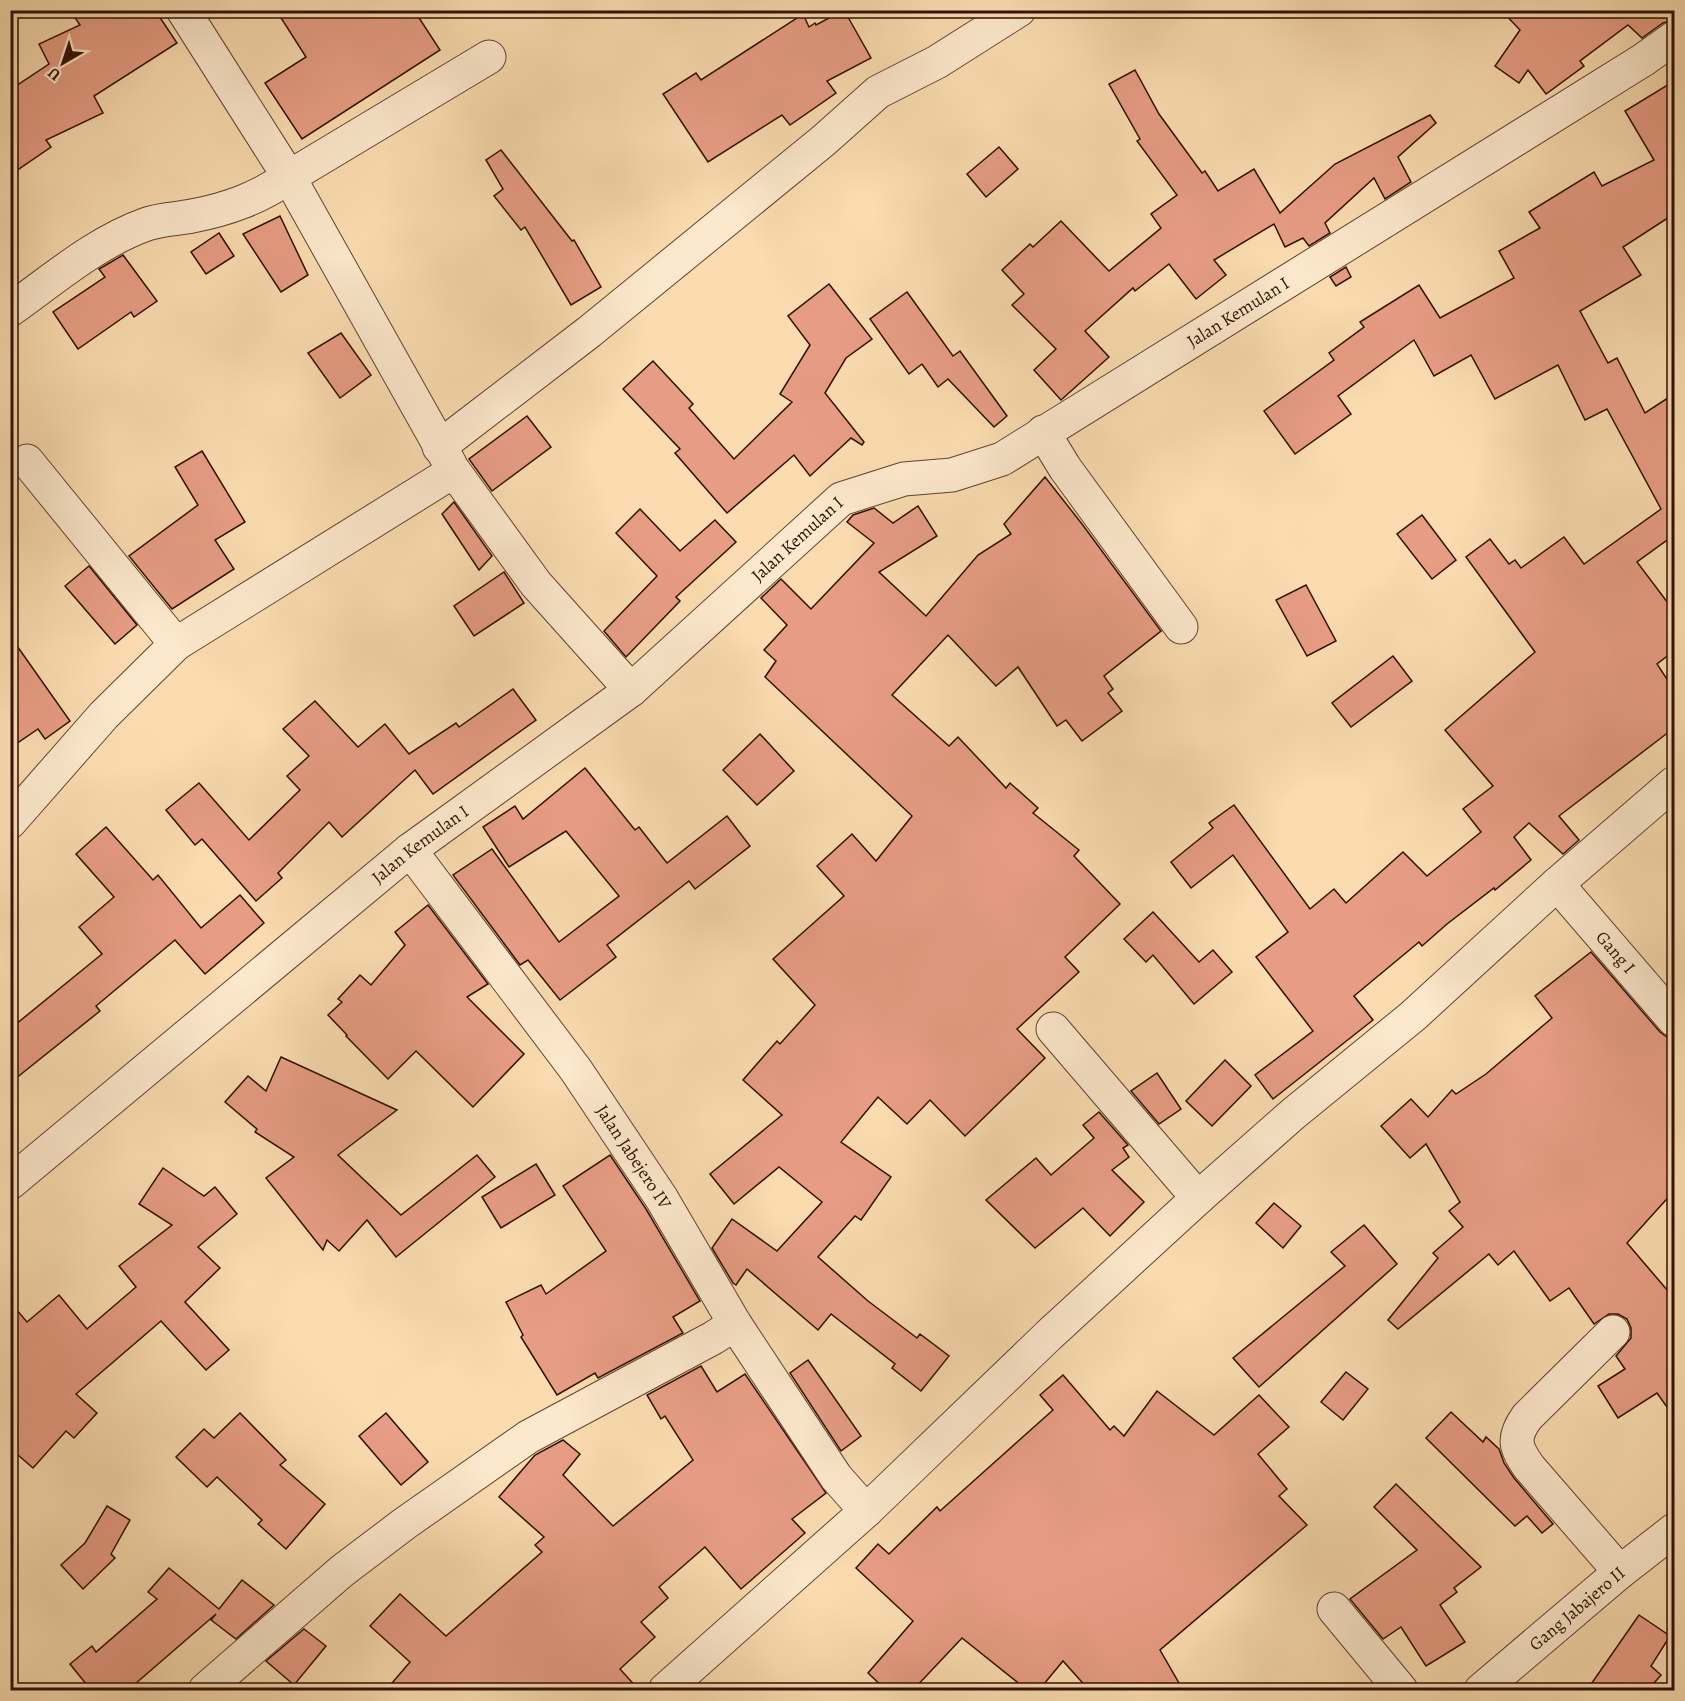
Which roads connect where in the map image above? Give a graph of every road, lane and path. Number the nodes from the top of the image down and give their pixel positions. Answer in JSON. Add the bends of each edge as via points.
{"nodes":[{"id":1,"x":183,"y":10,"type":"edge"},
{"id":2,"x":1019,"y":10,"type":"edge"},
{"id":3,"x":1674,"y":38,"type":"edge"},
{"id":4,"x":489,"y":57,"type":"dead end"},
{"id":5,"x":289,"y":177,"type":"junction"},
{"id":6,"x":10,"y":310,"type":"edge"},
{"id":7,"x":1043,"y":432,"type":"junction"},
{"id":8,"x":447,"y":459,"type":"junction"},
{"id":9,"x":27,"y":461,"type":"dead end"},
{"id":10,"x":1181,"y":627,"type":"dead end"},
{"id":11,"x":176,"y":644,"type":"junction"},
{"id":12,"x":631,"y":690,"type":"junction"},
{"id":13,"x":1674,"y":783,"type":"edge"},
{"id":14,"x":10,"y":822,"type":"edge"},
{"id":15,"x":410,"y":850,"type":"junction"},
{"id":16,"x":1557,"y":884,"type":"junction"},
{"id":17,"x":1674,"y":1020,"type":"edge"},
{"id":18,"x":1053,"y":1029,"type":"dead end"},
{"id":19,"x":10,"y":1184,"type":"edge"},
{"id":20,"x":1198,"y":1198,"type":"junction"},
{"id":21,"x":735,"y":1324,"type":"junction"},
{"id":22,"x":1613,"y":1332,"type":"dead end"},
{"id":23,"x":866,"y":1511,"type":"junction"},
{"id":24,"x":1674,"y":1530,"type":"edge"},
{"id":25,"x":1620,"y":1572,"type":"junction"},
{"id":26,"x":1334,"y":1609,"type":"dead end"},
{"id":27,"x":205,"y":1690,"type":"edge"},
{"id":28,"x":665,"y":1690,"type":"edge"},
{"id":29,"x":1401,"y":1690,"type":"edge"},
{"id":30,"x":1480,"y":1690,"type":"edge"}],
"edges":[{"from":1,"to":5,"type":"street"},
{"from":2,"to":8,"type":"street","via":[[937,62],[878,92],[589,332]]},
{"from":3,"to":7,"type":"street","name":"Jalan Kemulan I"},
{"from":4,"to":5,"type":"street"},
{"from":5,"to":6,"type":"street","via":[[265,194],[225,208],[149,223],[126,232]]},
{"from":5,"to":8,"type":"street"},
{"from":7,"to":10,"type":"street"},
{"from":7,"to":12,"type":"street","name":"Jalan Kemulan I","via":[[1002,459],[981,467],[952,475],[904,478],[841,499]]},
{"from":8,"to":11,"type":"street"},
{"from":8,"to":12,"type":"street","via":[[536,584]]},
{"from":9,"to":11,"type":"street"},
{"from":11,"to":14,"type":"street","via":[[127,690]]},
{"from":12,"to":15,"type":"street","name":"Jalan Kemulan I"},
{"from":13,"to":16,"type":"street"},
{"from":15,"to":19,"type":"street","name":"Jalan Kemulan I"},
{"from":15,"to":21,"type":"street","name":"Jalan Jabejero IV","via":[[576,1070],[662,1199]]},
{"from":16,"to":17,"type":"street","name":"Gang I"},
{"from":16,"to":20,"type":"street","via":[[1413,1016]]},
{"from":18,"to":20,"type":"street"},
{"from":20,"to":23,"type":"street"},
{"from":21,"to":23,"type":"street","name":"Jalan Jabejero IV","via":[[836,1477]]},
{"from":21,"to":27,"type":"street","via":[[528,1437],[342,1571]]},
{"from":22,"to":25,"type":"street","via":[[1527,1417],[1516,1440],[1529,1467]]},
{"from":23,"to":28,"type":"street"},
{"from":24,"to":25,"type":"street","name":"Gang Jabajero II"},
{"from":25,"to":30,"type":"street","name":"Gang Jabajero II"},
{"from":26,"to":29,"type":"street"}]}
